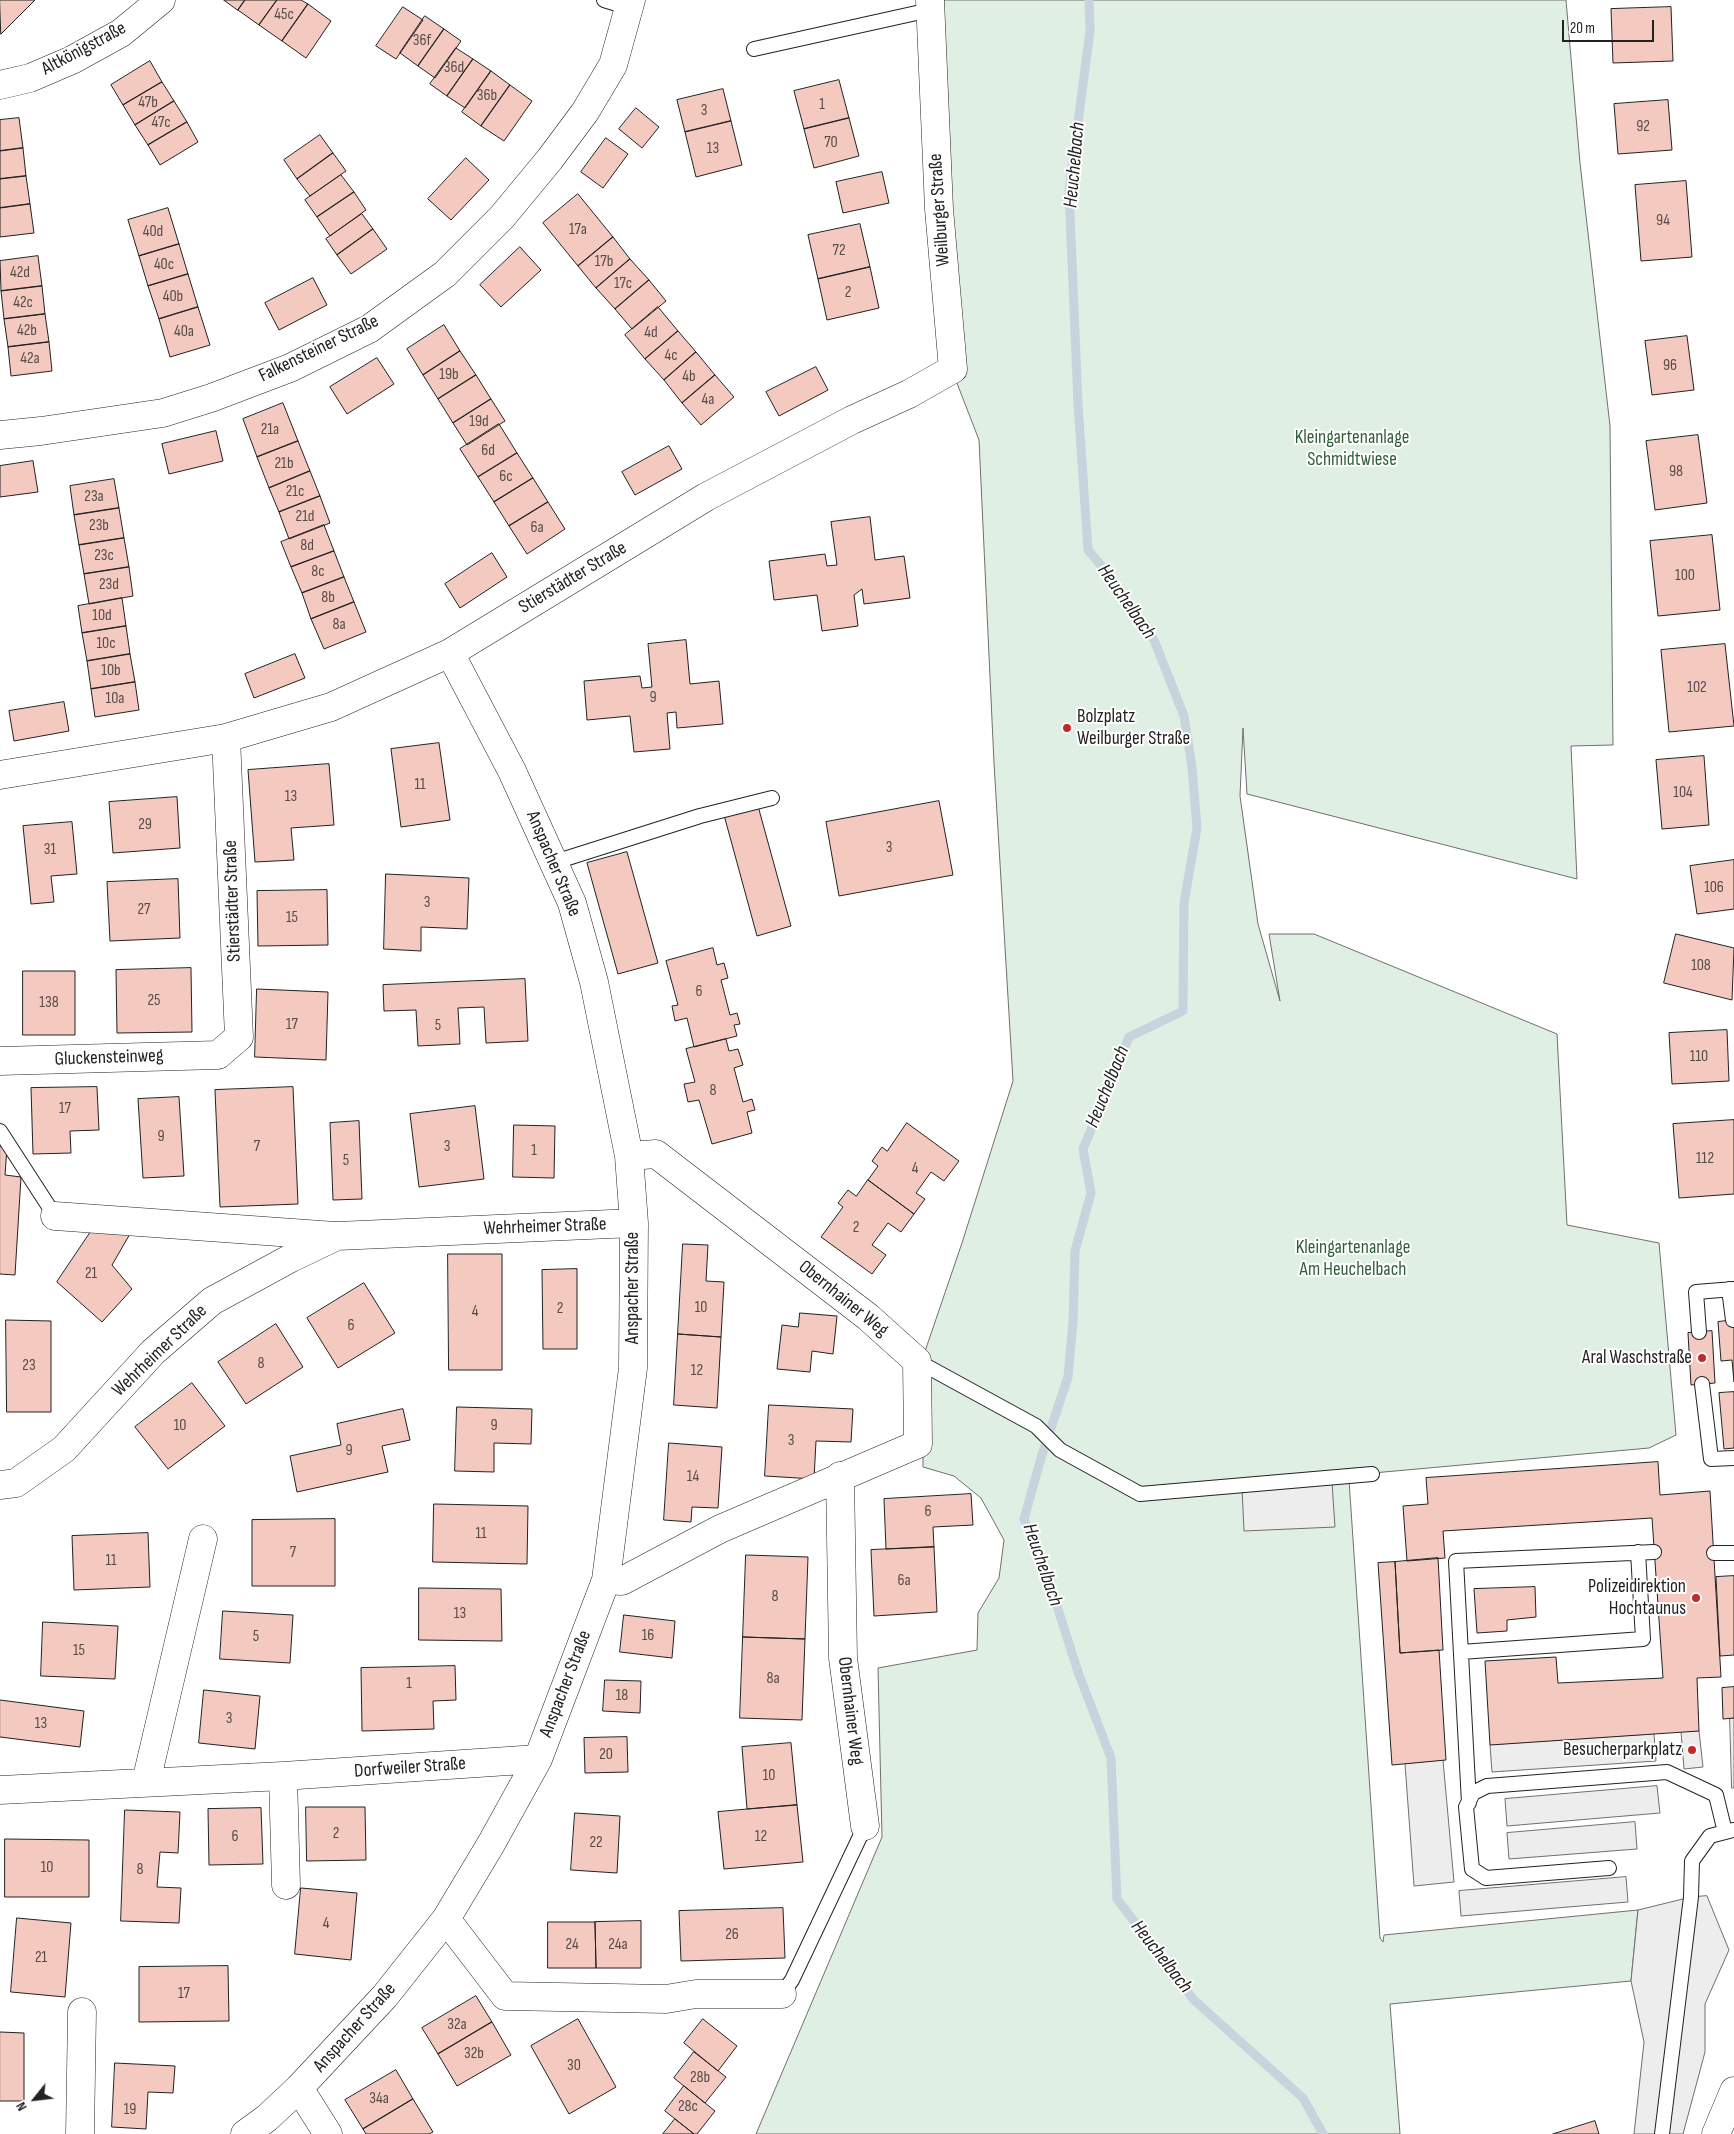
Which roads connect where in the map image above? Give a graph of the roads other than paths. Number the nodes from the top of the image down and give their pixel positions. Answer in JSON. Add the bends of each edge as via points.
{"nodes":[{"id":1,"x":162,"y":0,"type":"edge"},
{"id":2,"x":622,"y":3,"type":"edge"},
{"id":3,"x":930,"y":5,"type":"edge"},
{"id":4,"x":754,"y":49,"type":"dead end"},
{"id":5,"x":0,"y":85,"type":"edge"},
{"id":6,"x":909,"y":394,"type":"joint"},
{"id":7,"x":0,"y":435,"type":"edge"},
{"id":8,"x":450,"y":653,"type":"junction"},
{"id":9,"x":226,"y":738,"type":"junction"},
{"id":10,"x":0,"y":775,"type":"edge"},
{"id":11,"x":772,"y":798,"type":"dead end"},
{"id":12,"x":554,"y":862,"type":"junction"},
{"id":13,"x":218,"y":1055,"type":"joint"},
{"id":14,"x":0,"y":1061,"type":"edge"},
{"id":15,"x":0,"y":1131,"type":"edge"},
{"id":16,"x":628,"y":1156,"type":"junction"},
{"id":17,"x":55,"y":1216,"type":"joint"},
{"id":18,"x":634,"y":1223,"type":"junction"},
{"id":19,"x":337,"y":1236,"type":"junction"},
{"id":20,"x":1732,"y":1289,"type":"edge"},
{"id":21,"x":1733,"y":1320,"type":"dead end"},
{"id":22,"x":1699,"y":1332,"type":"dead end"},
{"id":23,"x":917,"y":1361,"type":"junction"},
{"id":24,"x":1702,"y":1384,"type":"dead end"},
{"id":25,"x":1734,"y":1458,"type":"edge"},
{"id":26,"x":1372,"y":1474,"type":"dead end"},
{"id":27,"x":840,"y":1476,"type":"junction"},
{"id":28,"x":0,"y":1485,"type":"edge"},
{"id":29,"x":204,"y":1539,"type":"dead end"},
{"id":30,"x":1638,"y":1552,"type":"junction"},
{"id":31,"x":1654,"y":1552,"type":"dead end"},
{"id":32,"x":1714,"y":1553,"type":"dead end"},
{"id":33,"x":1734,"y":1553,"type":"edge"},
{"id":34,"x":606,"y":1580,"type":"junction"},
{"id":35,"x":1461,"y":1652,"type":"junction"},
{"id":36,"x":538,"y":1759,"type":"junction"},
{"id":37,"x":283,"y":1776,"type":"junction"},
{"id":38,"x":146,"y":1782,"type":"junction"},
{"id":39,"x":0,"y":1790,"type":"edge"},
{"id":40,"x":1468,"y":1803,"type":"junction"},
{"id":41,"x":865,"y":1826,"type":"joint"},
{"id":42,"x":1729,"y":1831,"type":"edge"},
{"id":43,"x":1609,"y":1868,"type":"dead end"},
{"id":44,"x":286,"y":1885,"type":"dead end"},
{"id":45,"x":446,"y":1919,"type":"junction"},
{"id":46,"x":782,"y":1994,"type":"joint"},
{"id":47,"x":82,"y":2012,"type":"dead end"},
{"id":48,"x":299,"y":2088,"type":"junction"},
{"id":49,"x":1734,"y":2091,"type":"edge"},
{"id":50,"x":80,"y":2134,"type":"edge"},
{"id":51,"x":245,"y":2134,"type":"edge"},
{"id":52,"x":328,"y":2134,"type":"edge"},
{"id":53,"x":1662,"y":2134,"type":"edge"},
{"id":54,"x":1716,"y":2134,"type":"edge"}],
"edges":[{"from":1,"to":5,"type":"street","name":"Altkönigstraße","via":[[121,33],[72,60],[30,78]]},
{"from":2,"to":7,"type":"street","name":"Falkensteiner Straße","via":[[613,65],[585,112],[550,159],[502,217],[445,274],[369,329],[290,368],[163,413]]},
{"from":3,"to":4,"type":"lane"},
{"from":3,"to":6,"type":"street","name":"Weilburger Straße","via":[[939,209],[953,370]]},
{"from":6,"to":8,"type":"street","name":"Stierstädter Straße","via":[[852,420],[706,497]]},
{"from":8,"to":9,"type":"street","name":"Stierstädter Straße","via":[[331,707]]},
{"from":8,"to":12,"type":"street","name":"Anspacher Straße","via":[[512,771]]},
{"from":9,"to":10,"type":"street","name":"Stierstädter Straße"},
{"from":9,"to":13,"type":"street","name":"Stierstädter Straße","via":[[239,1037]]},
{"from":11,"to":12,"type":"lane","via":[[700,816]]},
{"from":12,"to":16,"type":"street","name":"Anspacher Straße","via":[[572,903],[594,982]]},
{"from":13,"to":14,"type":"street","name":"Gluckensteinweg"},
{"from":15,"to":17,"type":"lane"},
{"from":16,"to":18,"type":"street","name":"Anspacher Straße"},
{"from":16,"to":23,"type":"street","name":"Obernhainer Weg","via":[[656,1154],[868,1317]]},
{"from":17,"to":19,"type":"street","name":"Wehrheimer Straße"},
{"from":18,"to":19,"type":"street","name":"Wehrheimer Straße"},
{"from":18,"to":34,"type":"street","name":"Anspacher Straße","via":[[633,1368]]},
{"from":19,"to":28,"type":"street","name":"Wehrheimer Straße","via":[[212,1301],[153,1352],[64,1449],[16,1483]]},
{"from":20,"to":21,"type":"lane"},
{"from":20,"to":22,"type":"lane","via":[[1696,1292]]},
{"from":23,"to":26,"type":"lane","via":[[1036,1426],[1060,1450],[1140,1494]]},
{"from":23,"to":27,"type":"street","via":[[918,1444]]},
{"from":24,"to":25,"type":"lane","via":[[1711,1459]]},
{"from":27,"to":34,"type":"street","via":[[720,1529],[622,1581]]},
{"from":27,"to":41,"type":"street","name":"Obernhainer Weg","via":[[843,1658]]},
{"from":29,"to":38,"type":"street"},
{"from":30,"to":31,"type":"lane"},
{"from":30,"to":35,"type":"lane","via":[[1643,1639]]},
{"from":30,"to":35,"type":"lane","via":[[1456,1561]]},
{"from":32,"to":33,"type":"lane"},
{"from":34,"to":36,"type":"street","name":"Anspacher Straße"},
{"from":35,"to":40,"type":"lane"},
{"from":36,"to":37,"type":"street","name":"Dorfweiler Straße"},
{"from":36,"to":45,"type":"street","name":"Anspacher Straße"},
{"from":37,"to":38,"type":"street","name":"Dorfweiler Straße"},
{"from":37,"to":44,"type":"street"},
{"from":38,"to":39,"type":"street","name":"Dorfweiler Straße"},
{"from":40,"to":42,"type":"lane","via":[[1473,1793],[1487,1786],[1667,1772],[1716,1795]]},
{"from":40,"to":43,"type":"lane","via":[[1472,1869],[1486,1878]]},
{"from":41,"to":46,"type":"lane","via":[[792,1980]]},
{"from":42,"to":53,"type":"lane","via":[[1710,1836],[1692,1862],[1691,1897]]},
{"from":45,"to":46,"type":"street","via":[[505,1996],[666,1999],[696,1994]]},
{"from":45,"to":48,"type":"street","name":"Anspacher Straße","via":[[386,1996]]},
{"from":47,"to":50,"type":"street"},
{"from":48,"to":51,"type":"street","name":"Anspacher Straße"},
{"from":48,"to":52,"type":"street","name":"Anspacher Straße"},
{"from":49,"to":54,"type":"street"}]}
